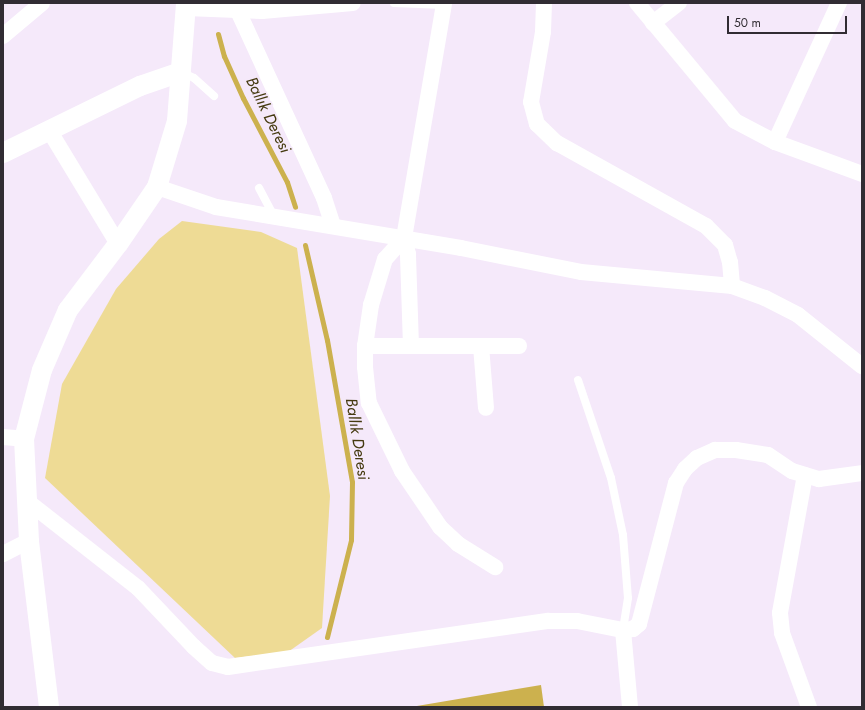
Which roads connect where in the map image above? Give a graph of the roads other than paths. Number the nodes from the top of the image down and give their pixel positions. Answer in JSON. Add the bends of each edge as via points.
{"nodes":[{"id":1,"x":42,"y":3,"type":"edge"},
{"id":2,"x":353,"y":3,"type":"edge"},
{"id":3,"x":394,"y":3,"type":"edge"},
{"id":4,"x":544,"y":3,"type":"edge"},
{"id":5,"x":637,"y":3,"type":"edge"},
{"id":6,"x":679,"y":3,"type":"edge"},
{"id":7,"x":839,"y":3,"type":"edge"},
{"id":8,"x":444,"y":4,"type":"edge"},
{"id":9,"x":186,"y":5,"type":"edge"},
{"id":10,"x":238,"y":11,"type":"junction"},
{"id":11,"x":653,"y":23,"type":"junction"},
{"id":12,"x":3,"y":36,"type":"edge"},
{"id":13,"x":181,"y":72,"type":"junction"},
{"id":14,"x":214,"y":96,"type":"dead end"},
{"id":15,"x":49,"y":130,"type":"junction"},
{"id":16,"x":775,"y":142,"type":"junction"},
{"id":17,"x":3,"y":153,"type":"edge"},
{"id":18,"x":862,"y":174,"type":"edge"},
{"id":19,"x":158,"y":187,"type":"junction"},
{"id":20,"x":260,"y":188,"type":"dead end"},
{"id":21,"x":274,"y":216,"type":"junction"},
{"id":22,"x":333,"y":226,"type":"junction"},
{"id":23,"x":404,"y":238,"type":"junction"},
{"id":24,"x":118,"y":244,"type":"junction"},
{"id":25,"x":732,"y":286,"type":"junction"},
{"id":26,"x":366,"y":346,"type":"junction"},
{"id":27,"x":411,"y":346,"type":"junction"},
{"id":28,"x":481,"y":346,"type":"junction"},
{"id":29,"x":519,"y":346,"type":"dead end"},
{"id":30,"x":862,"y":366,"type":"edge"},
{"id":31,"x":578,"y":380,"type":"dead end"},
{"id":32,"x":486,"y":408,"type":"dead end"},
{"id":33,"x":3,"y":438,"type":"edge"},
{"id":34,"x":24,"y":439,"type":"junction"},
{"id":35,"x":862,"y":473,"type":"edge"},
{"id":36,"x":805,"y":475,"type":"junction"},
{"id":37,"x":27,"y":501,"type":"junction"},
{"id":38,"x":29,"y":541,"type":"junction"},
{"id":39,"x":3,"y":554,"type":"edge"},
{"id":40,"x":495,"y":567,"type":"dead end"},
{"id":41,"x":623,"y":630,"type":"junction"},
{"id":42,"x":49,"y":707,"type":"edge"},
{"id":43,"x":630,"y":707,"type":"edge"},
{"id":44,"x":810,"y":707,"type":"edge"}],
"edges":[{"from":1,"to":12,"type":"street"},
{"from":2,"to":10,"type":"street"},
{"from":3,"to":8,"type":"lane"},
{"from":4,"to":25,"type":"street","via":[[543,32],[531,102],[537,124],[558,143],[706,226],[724,245],[730,262]]},
{"from":5,"to":11,"type":"street"},
{"from":6,"to":11,"type":"street"},
{"from":7,"to":16,"type":"street"},
{"from":8,"to":23,"type":"street"},
{"from":9,"to":10,"type":"street"},
{"from":9,"to":13,"type":"street"},
{"from":10,"to":22,"type":"street","via":[[324,198]]},
{"from":11,"to":16,"type":"street","via":[[735,121]]},
{"from":13,"to":14,"type":"lane","via":[[194,78]]},
{"from":13,"to":15,"type":"street","via":[[140,86]]},
{"from":13,"to":19,"type":"street","via":[[177,121]]},
{"from":15,"to":17,"type":"street"},
{"from":15,"to":24,"type":"street"},
{"from":16,"to":18,"type":"street"},
{"from":19,"to":21,"type":"street","via":[[216,207]]},
{"from":19,"to":24,"type":"street"},
{"from":20,"to":21,"type":"lane"},
{"from":21,"to":22,"type":"street"},
{"from":22,"to":23,"type":"street"},
{"from":23,"to":25,"type":"street","via":[[581,272]]},
{"from":23,"to":26,"type":"street","via":[[385,259],[371,305]]},
{"from":23,"to":27,"type":"street","via":[[408,254]]},
{"from":24,"to":34,"type":"street","via":[[68,310],[42,370]]},
{"from":25,"to":30,"type":"street","via":[[765,298],[798,315]]},
{"from":26,"to":27,"type":"street"},
{"from":26,"to":40,"type":"street","via":[[365,367],[369,403],[402,471],[440,527],[458,544]]},
{"from":27,"to":28,"type":"street"},
{"from":28,"to":29,"type":"street"},
{"from":28,"to":32,"type":"street"},
{"from":31,"to":41,"type":"lane","via":[[611,478],[623,536],[628,598]]},
{"from":33,"to":34,"type":"street"},
{"from":34,"to":37,"type":"street"},
{"from":35,"to":36,"type":"street","via":[[819,479]]},
{"from":36,"to":41,"type":"street","via":[[792,471],[768,455],[736,450],[715,450],[691,463],[680,476],[673,491],[639,624],[633,629]]},
{"from":36,"to":44,"type":"street","via":[[780,613],[784,638]]},
{"from":37,"to":38,"type":"street"},
{"from":37,"to":41,"type":"street","via":[[138,588],[194,647],[212,662],[228,667],[549,621],[577,621]]},
{"from":38,"to":39,"type":"street"},
{"from":38,"to":42,"type":"street"},
{"from":41,"to":43,"type":"street"}]}
